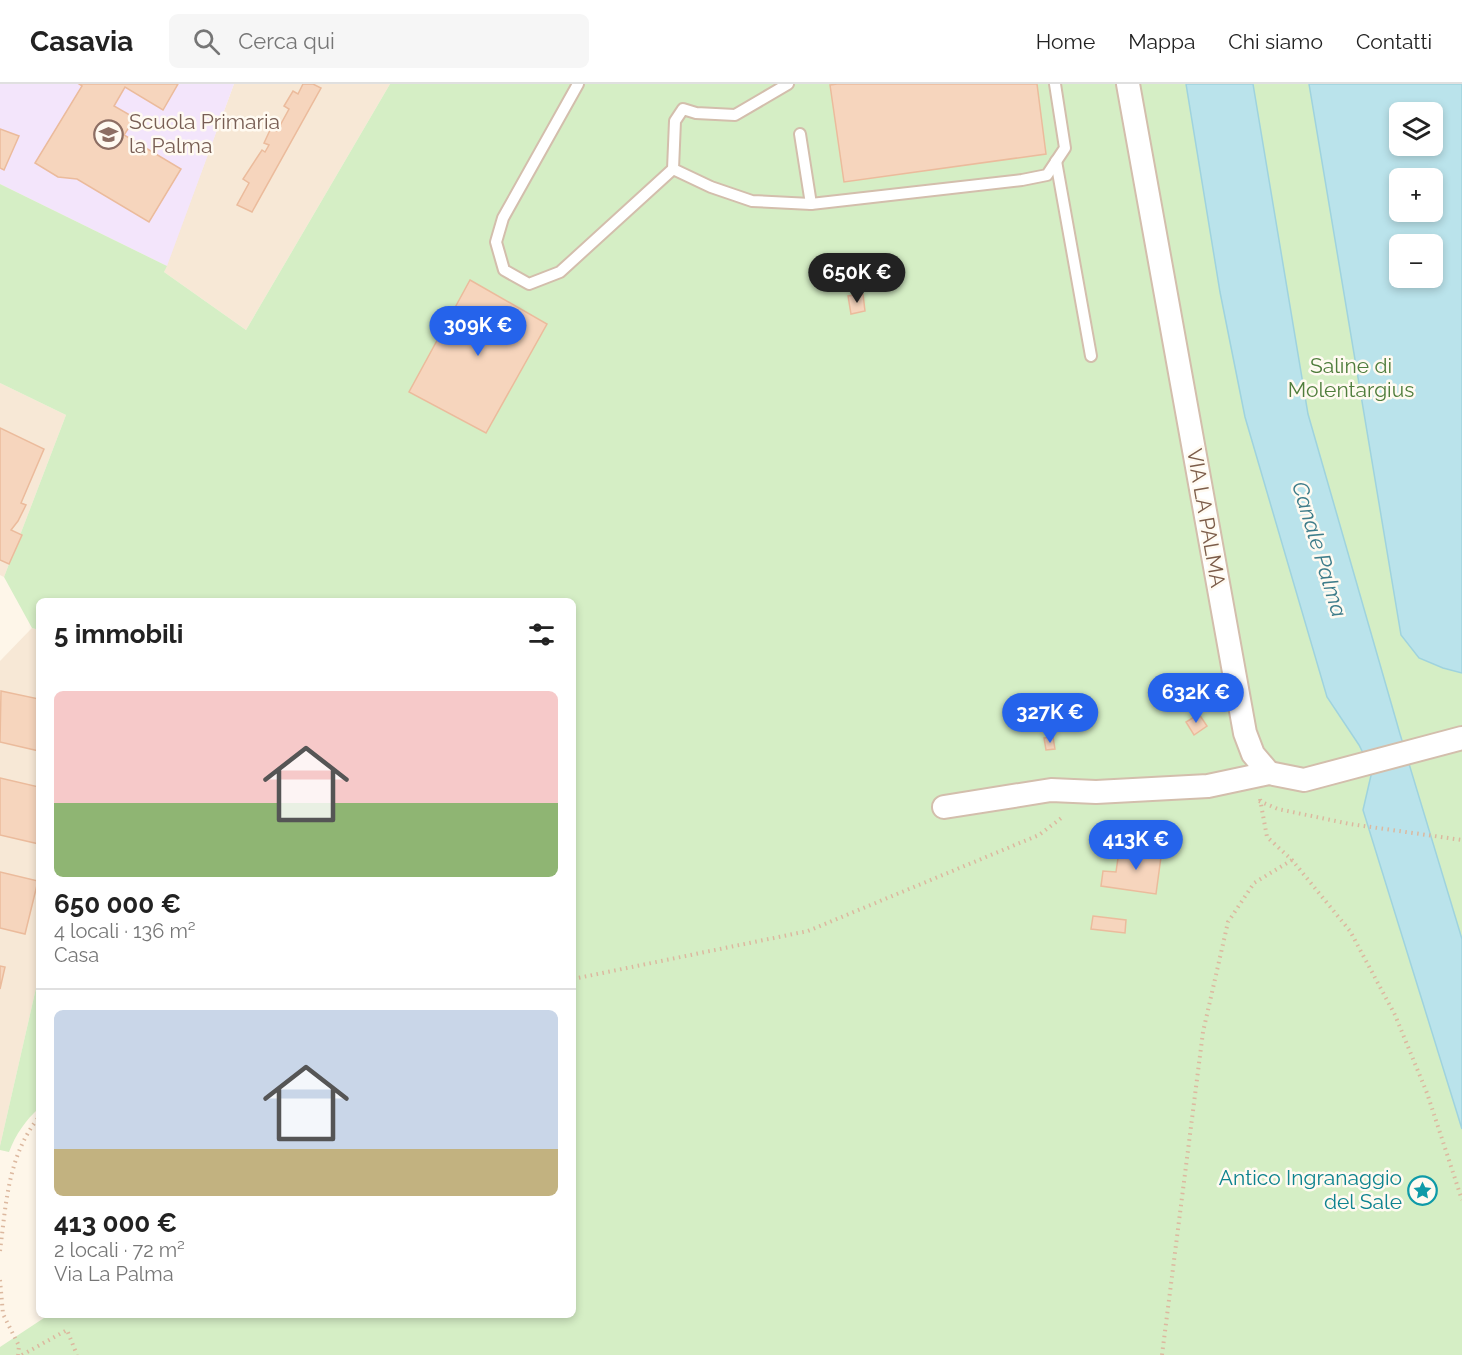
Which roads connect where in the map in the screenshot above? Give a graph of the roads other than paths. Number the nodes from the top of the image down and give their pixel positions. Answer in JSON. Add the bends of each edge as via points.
{"nodes":[{"id":1,"x":578,"y":84,"type":"edge"},
{"id":2,"x":788,"y":84,"type":"edge"},
{"id":3,"x":1054,"y":84,"type":"edge"},
{"id":4,"x":1128,"y":84,"type":"edge"},
{"id":5,"x":800,"y":134,"type":"dead end"},
{"id":6,"x":1056,"y":161,"type":"junction"},
{"id":7,"x":673,"y":169,"type":"junction"},
{"id":8,"x":811,"y":204,"type":"junction"},
{"id":9,"x":1090,"y":356,"type":"dead end"},
{"id":10,"x":1462,"y":738,"type":"edge"},
{"id":11,"x":1269,"y":772,"type":"junction"},
{"id":12,"x":944,"y":807,"type":"dead end"}],
"edges":[{"from":1,"to":7,"type":"lane","via":[[503,218],[496,242],[504,270],[529,285],[560,272]]},
{"from":2,"to":7,"type":"lane","via":[[735,115],[696,114],[683,109],[675,121]]},
{"from":3,"to":6,"type":"lane","via":[[1065,148]]},
{"from":4,"to":11,"type":"street","name":"VIA LA PALMA","via":[[1245,734],[1253,754]]},
{"from":5,"to":8,"type":"lane"},
{"from":6,"to":8,"type":"lane","via":[[1047,175],[1022,180]]},
{"from":6,"to":9,"type":"lane"},
{"from":7,"to":8,"type":"lane","via":[[752,201]]},
{"from":10,"to":11,"type":"street","via":[[1304,780]]},
{"from":11,"to":12,"type":"street","via":[[1208,786],[1096,792],[1051,790]]}]}
